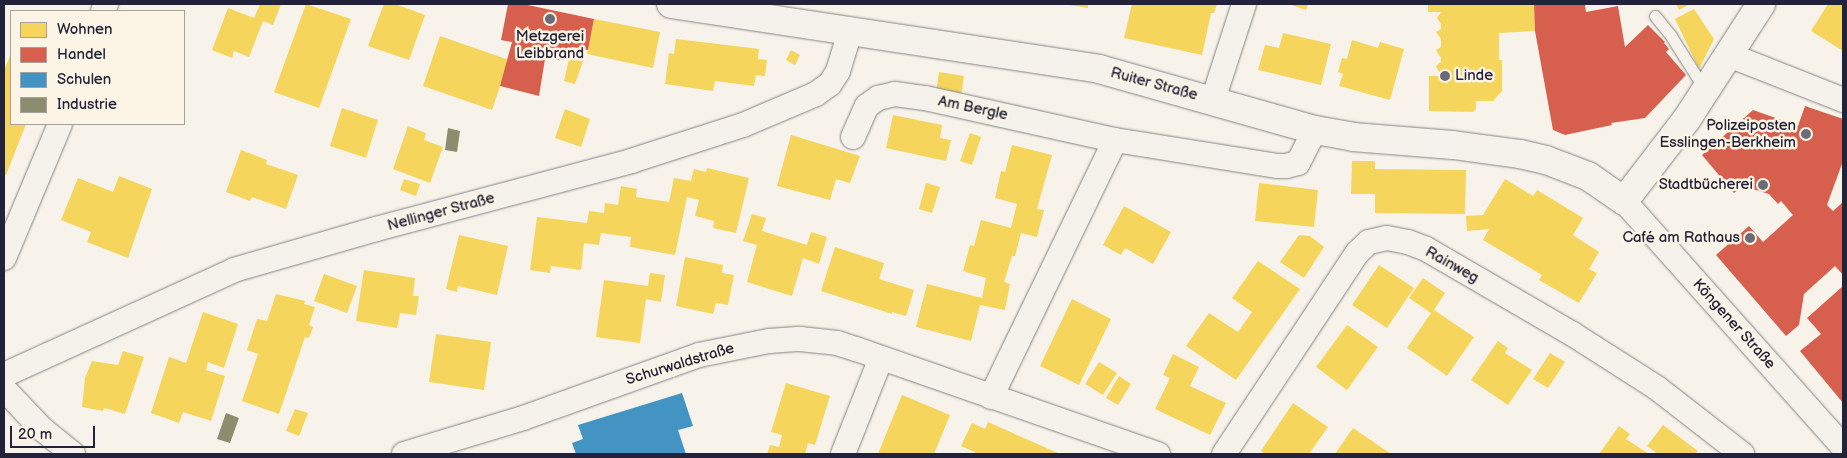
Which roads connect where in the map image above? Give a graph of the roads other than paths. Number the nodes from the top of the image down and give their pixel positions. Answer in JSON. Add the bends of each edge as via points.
{"nodes":[{"id":1,"x":671,"y":4,"type":"edge"},
{"id":2,"x":1244,"y":4,"type":"edge"},
{"id":3,"x":1761,"y":4,"type":"edge"},
{"id":4,"x":1655,"y":16,"type":"dead end"},
{"id":5,"x":850,"y":32,"type":"junction"},
{"id":6,"x":1730,"y":55,"type":"junction"},
{"id":7,"x":1706,"y":92,"type":"junction"},
{"id":8,"x":1213,"y":100,"type":"junction"},
{"id":9,"x":1843,"y":100,"type":"edge"},
{"id":10,"x":60,"y":125,"type":"edge"},
{"id":11,"x":1315,"y":130,"type":"junction"},
{"id":12,"x":853,"y":137,"type":"dead end"},
{"id":13,"x":1115,"y":140,"type":"junction"},
{"id":14,"x":1624,"y":201,"type":"junction"},
{"id":15,"x":4,"y":258,"type":"edge"},
{"id":16,"x":881,"y":358,"type":"junction"},
{"id":17,"x":4,"y":375,"type":"edge"},
{"id":18,"x":4,"y":389,"type":"edge"},
{"id":19,"x":991,"y":397,"type":"junction"},
{"id":20,"x":1843,"y":447,"type":"edge"},
{"id":21,"x":73,"y":454,"type":"edge"},
{"id":22,"x":404,"y":454,"type":"edge"},
{"id":23,"x":843,"y":454,"type":"edge"},
{"id":24,"x":1158,"y":454,"type":"edge"},
{"id":25,"x":1224,"y":454,"type":"edge"},
{"id":26,"x":1742,"y":454,"type":"edge"}],
"edges":[{"from":1,"to":5,"type":"street","name":"Ruiter Straße"},
{"from":2,"to":8,"type":"street"},
{"from":3,"to":6,"type":"street"},
{"from":4,"to":7,"type":"lane"},
{"from":5,"to":8,"type":"street","name":"Ruiter Straße","via":[[1099,69]]},
{"from":5,"to":17,"type":"street","name":"Nellinger Straße","via":[[838,71],[830,84],[816,94],[743,125],[583,175],[234,270]]},
{"from":6,"to":7,"type":"street"},
{"from":6,"to":9,"type":"street"},
{"from":7,"to":14,"type":"street"},
{"from":8,"to":11,"type":"street","name":"Ruiter Straße"},
{"from":10,"to":15,"type":"street"},
{"from":11,"to":13,"type":"street","name":"Am Bergle","via":[[1298,163],[1286,166]]},
{"from":11,"to":14,"type":"street","name":"Ruiter Straße","via":[[1392,142],[1453,145],[1520,154],[1588,176]]},
{"from":12,"to":13,"type":"street","name":"Am Bergle","via":[[866,106],[878,98],[903,94]]},
{"from":13,"to":19,"type":"street"},
{"from":14,"to":20,"type":"street","name":"Köngener Straße"},
{"from":16,"to":19,"type":"street","name":"Schurwaldstraße"},
{"from":16,"to":22,"type":"street","name":"Schurwaldstraße","via":[[820,340],[744,345],[700,355],[514,421]]},
{"from":16,"to":23,"type":"street"},
{"from":18,"to":21,"type":"street","via":[[42,429]]},
{"from":19,"to":24,"type":"street","name":"Schurwaldstraße"},
{"from":25,"to":26,"type":"street","name":"Rainweg","via":[[1357,253],[1369,242],[1387,238],[1426,249],[1571,333],[1658,388]]}]}
